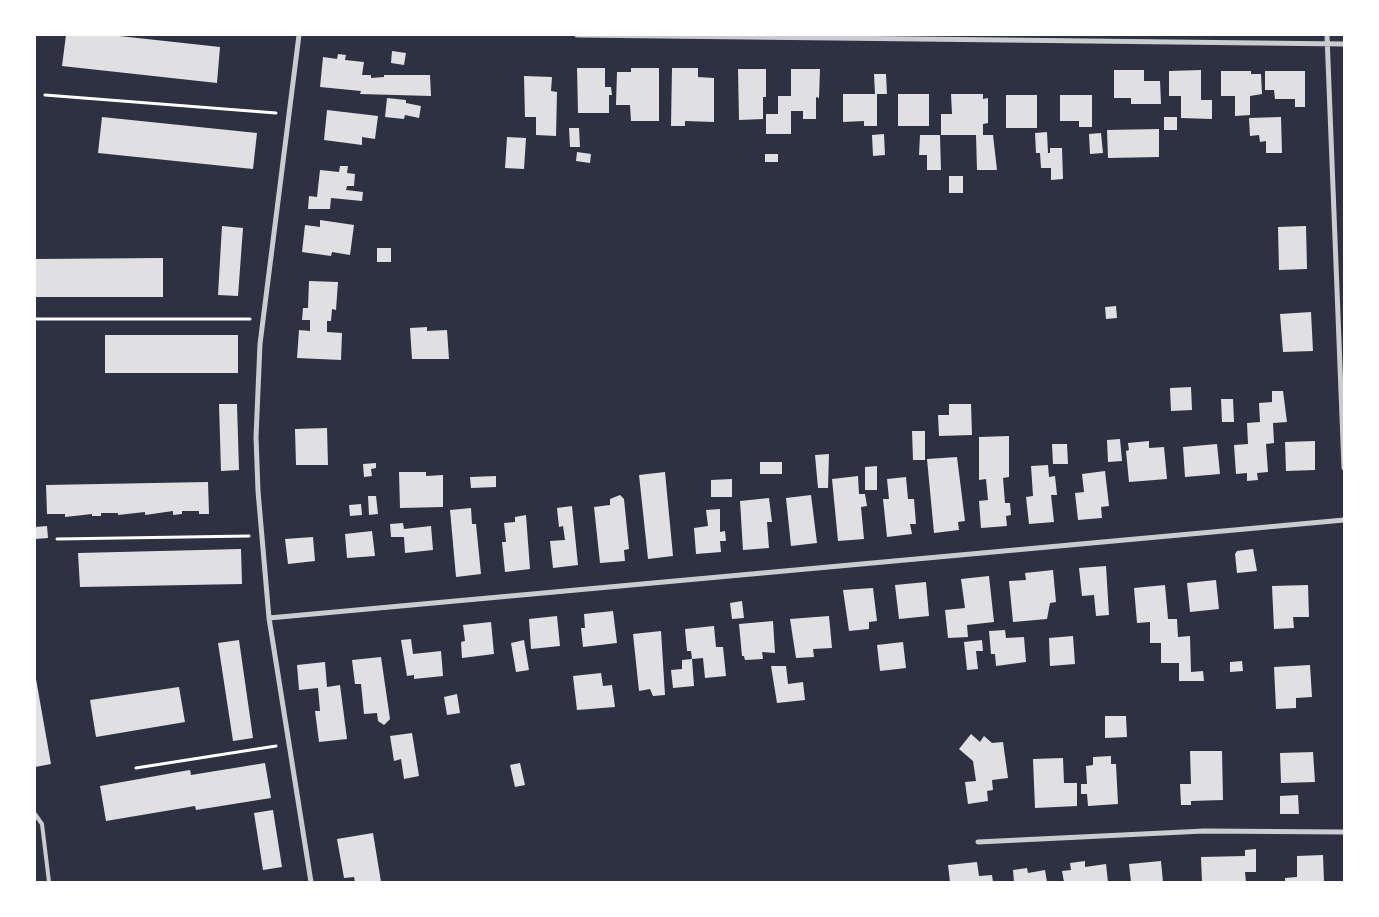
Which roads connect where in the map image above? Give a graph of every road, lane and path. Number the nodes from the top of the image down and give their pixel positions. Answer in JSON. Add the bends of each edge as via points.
{"nodes":[{"id":1,"x":299,"y":35,"type":"edge"},
{"id":2,"x":577,"y":35,"type":"edge"},
{"id":3,"x":1327,"y":35,"type":"edge"},
{"id":4,"x":1327,"y":43,"type":"junction"},
{"id":5,"x":1344,"y":44,"type":"edge"},
{"id":6,"x":45,"y":95,"type":"dead end"},
{"id":7,"x":289,"y":114,"type":"junction"},
{"id":8,"x":263,"y":318,"type":"junction"},
{"id":9,"x":35,"y":319,"type":"edge"},
{"id":10,"x":1344,"y":468,"type":"edge"},
{"id":11,"x":1344,"y":520,"type":"edge"},
{"id":12,"x":262,"y":536,"type":"junction"},
{"id":13,"x":57,"y":539,"type":"dead end"},
{"id":14,"x":269,"y":618,"type":"junction"},
{"id":15,"x":289,"y":744,"type":"junction"},
{"id":16,"x":136,"y":768,"type":"dead end"},
{"id":17,"x":35,"y":814,"type":"edge"},
{"id":18,"x":1344,"y":832,"type":"edge"},
{"id":19,"x":978,"y":842,"type":"dead end"},
{"id":20,"x":49,"y":882,"type":"edge"},
{"id":21,"x":311,"y":882,"type":"edge"}],
"edges":[{"from":1,"to":7,"type":"street"},
{"from":2,"to":4,"type":"street"},
{"from":3,"to":4,"type":"street"},
{"from":4,"to":5,"type":"street"},
{"from":4,"to":10,"type":"street"},
{"from":6,"to":7,"type":"path"},
{"from":7,"to":8,"type":"street"},
{"from":8,"to":9,"type":"path"},
{"from":8,"to":12,"type":"street","via":[[256,437]]},
{"from":11,"to":14,"type":"street"},
{"from":12,"to":13,"type":"path"},
{"from":12,"to":14,"type":"street"},
{"from":14,"to":15,"type":"street"},
{"from":15,"to":16,"type":"path"},
{"from":15,"to":21,"type":"street"},
{"from":17,"to":20,"type":"lane","via":[[42,824]]},
{"from":18,"to":19,"type":"street","via":[[1204,831]]}]}
